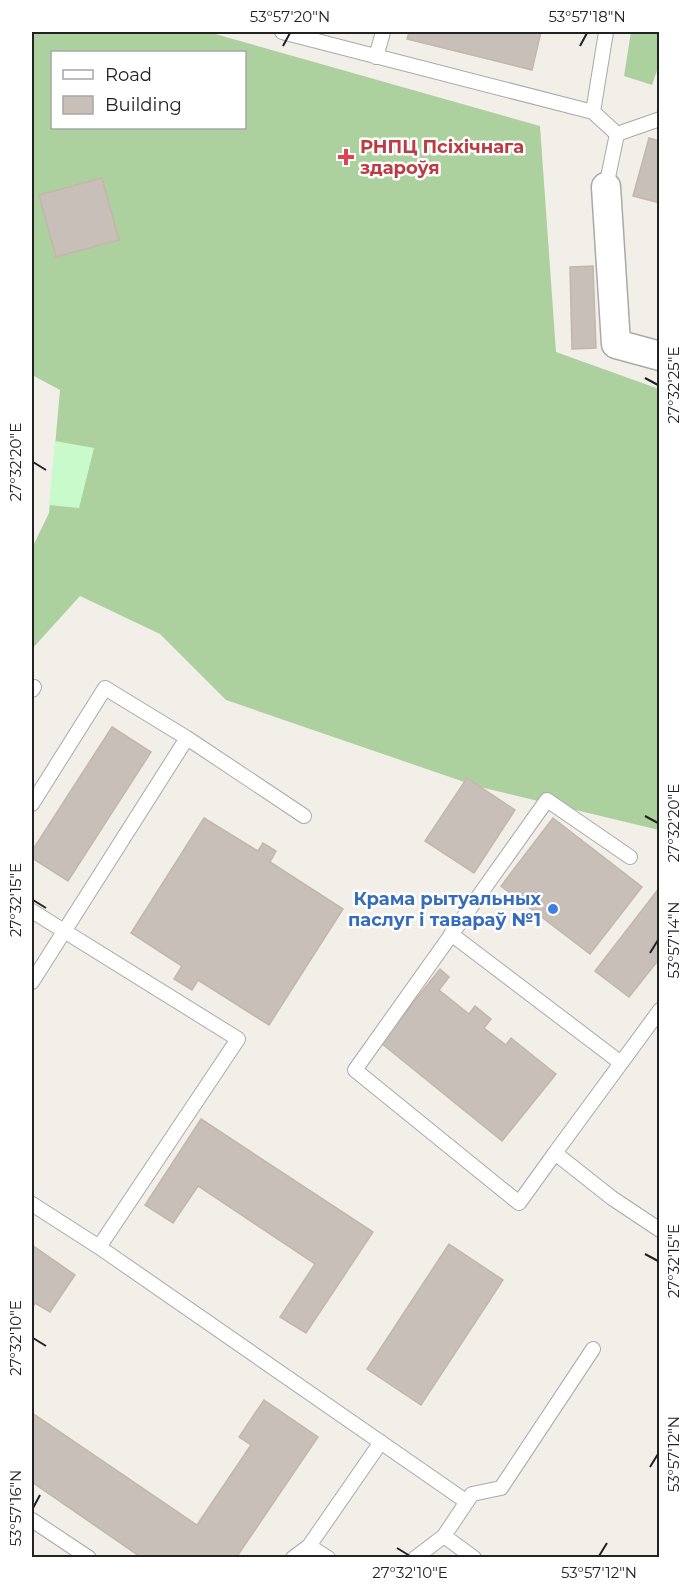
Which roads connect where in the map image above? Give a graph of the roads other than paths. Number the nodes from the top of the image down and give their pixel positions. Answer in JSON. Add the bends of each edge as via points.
{"nodes":[{"id":1,"x":282,"y":32,"type":"edge"},
{"id":2,"x":383,"y":32,"type":"edge"},
{"id":3,"x":606,"y":32,"type":"edge"},
{"id":4,"x":376,"y":57,"type":"junction"},
{"id":5,"x":593,"y":112,"type":"junction"},
{"id":6,"x":660,"y":119,"type":"edge"},
{"id":7,"x":617,"y":134,"type":"junction"},
{"id":8,"x":606,"y":188,"type":"joint"},
{"id":9,"x":660,"y":356,"type":"edge"},
{"id":10,"x":187,"y":738,"type":"junction"},
{"id":11,"x":32,"y":804,"type":"edge"},
{"id":12,"x":304,"y":816,"type":"dead end"},
{"id":13,"x":630,"y":857,"type":"dead end"},
{"id":14,"x":32,"y":911,"type":"edge"},
{"id":15,"x":64,"y":931,"type":"junction"},
{"id":16,"x":451,"y":934,"type":"junction"},
{"id":17,"x":32,"y":982,"type":"edge"},
{"id":18,"x":660,"y":1010,"type":"edge"},
{"id":19,"x":621,"y":1063,"type":"junction"},
{"id":20,"x":555,"y":1153,"type":"junction"},
{"id":21,"x":32,"y":1204,"type":"edge"},
{"id":22,"x":660,"y":1230,"type":"edge"},
{"id":23,"x":99,"y":1247,"type":"junction"},
{"id":24,"x":593,"y":1349,"type":"dead end"},
{"id":25,"x":381,"y":1442,"type":"junction"},
{"id":26,"x":467,"y":1502,"type":"junction"},
{"id":27,"x":32,"y":1520,"type":"edge"},
{"id":28,"x":444,"y":1536,"type":"junction"},
{"id":29,"x":309,"y":1546,"type":"junction"},
{"id":30,"x":89,"y":1557,"type":"edge"},
{"id":31,"x":293,"y":1557,"type":"edge"},
{"id":32,"x":328,"y":1557,"type":"edge"},
{"id":33,"x":415,"y":1557,"type":"edge"},
{"id":34,"x":474,"y":1557,"type":"edge"}],
"edges":[{"from":1,"to":4,"type":"lane"},
{"from":2,"to":4,"type":"lane"},
{"from":3,"to":5,"type":"lane"},
{"from":4,"to":5,"type":"lane"},
{"from":5,"to":7,"type":"lane"},
{"from":6,"to":7,"type":"lane"},
{"from":7,"to":8,"type":"lane"},
{"from":8,"to":9,"type":"street","via":[[616,344]]},
{"from":10,"to":11,"type":"lane","via":[[105,688]]},
{"from":10,"to":12,"type":"lane"},
{"from":10,"to":15,"type":"lane"},
{"from":13,"to":16,"type":"lane","via":[[547,800]]},
{"from":14,"to":15,"type":"lane"},
{"from":15,"to":17,"type":"lane"},
{"from":15,"to":23,"type":"lane","via":[[238,1039]]},
{"from":16,"to":19,"type":"lane"},
{"from":16,"to":20,"type":"lane","via":[[355,1070],[519,1203]]},
{"from":18,"to":19,"type":"lane"},
{"from":19,"to":20,"type":"lane"},
{"from":20,"to":22,"type":"lane"},
{"from":21,"to":23,"type":"lane"},
{"from":23,"to":25,"type":"lane"},
{"from":24,"to":26,"type":"lane","via":[[501,1488],[472,1494]]},
{"from":25,"to":26,"type":"lane"},
{"from":25,"to":29,"type":"lane"},
{"from":26,"to":28,"type":"lane"},
{"from":27,"to":30,"type":"lane"},
{"from":28,"to":33,"type":"lane"},
{"from":28,"to":34,"type":"lane"},
{"from":29,"to":31,"type":"lane"},
{"from":29,"to":32,"type":"lane"}]}
